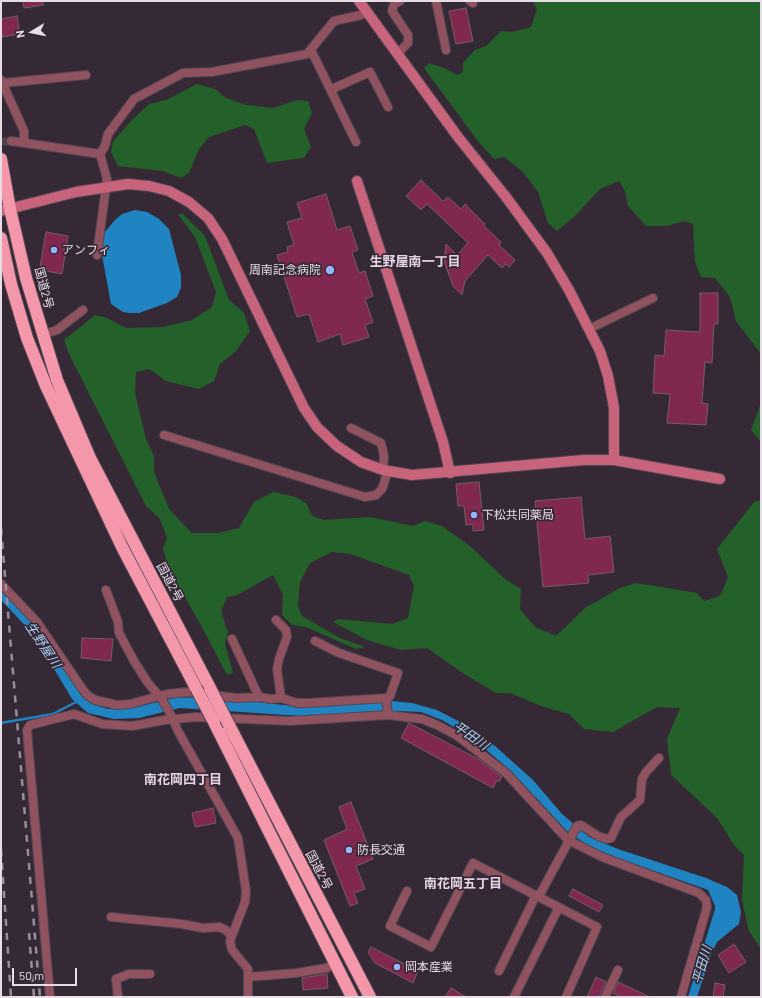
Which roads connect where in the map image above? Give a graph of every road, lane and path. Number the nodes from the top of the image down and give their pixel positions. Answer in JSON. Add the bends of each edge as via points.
{"nodes":[{"id":1,"x":359,"y":1,"type":"edge"},
{"id":2,"x":400,"y":1,"type":"edge"},
{"id":3,"x":436,"y":1,"type":"edge"},
{"id":4,"x":366,"y":11,"type":"junction"},
{"id":5,"x":311,"y":50,"type":"junction"},
{"id":6,"x":446,"y":50,"type":"dead end"},
{"id":7,"x":398,"y":54,"type":"junction"},
{"id":8,"x":86,"y":75,"type":"dead end"},
{"id":9,"x":2,"y":82,"type":"edge"},
{"id":10,"x":332,"y":89,"type":"junction"},
{"id":11,"x":388,"y":107,"type":"dead end"},
{"id":12,"x":11,"y":141,"type":"tunnel mouth"},
{"id":13,"x":356,"y":142,"type":"dead end"},
{"id":14,"x":24,"y":143,"type":"junction"},
{"id":15,"x":100,"y":154,"type":"junction"},
{"id":16,"x":1,"y":158,"type":"edge"},
{"id":17,"x":357,"y":181,"type":"dead end"},
{"id":18,"x":106,"y":187,"type":"junction"},
{"id":19,"x":5,"y":210,"type":"edge"},
{"id":20,"x":1,"y":238,"type":"edge"},
{"id":21,"x":97,"y":255,"type":"dead end"},
{"id":22,"x":653,"y":298,"type":"dead end"},
{"id":23,"x":83,"y":310,"type":"dead end"},
{"id":24,"x":589,"y":329,"type":"junction"},
{"id":25,"x":42,"y":335,"type":"junction"},
{"id":26,"x":351,"y":428,"type":"dead end"},
{"id":27,"x":164,"y":435,"type":"dead end"},
{"id":28,"x":614,"y":460,"type":"junction"},
{"id":29,"x":385,"y":470,"type":"junction"},
{"id":30,"x":450,"y":473,"type":"junction"},
{"id":31,"x":720,"y":479,"type":"dead end"},
{"id":32,"x":1,"y":584,"type":"edge"},
{"id":33,"x":106,"y":590,"type":"dead end"},
{"id":34,"x":276,"y":620,"type":"dead end"},
{"id":35,"x":232,"y":640,"type":"dead end"},
{"id":36,"x":314,"y":641,"type":"dead end"},
{"id":37,"x":161,"y":697,"type":"junction"},
{"id":38,"x":259,"y":697,"type":"junction"},
{"id":39,"x":280,"y":698,"type":"junction"},
{"id":40,"x":386,"y":699,"type":"junction"},
{"id":41,"x":388,"y":714,"type":"junction"},
{"id":42,"x":172,"y":717,"type":"junction"},
{"id":43,"x":659,"y":758,"type":"dead end"},
{"id":44,"x":569,"y":838,"type":"junction"},
{"id":45,"x":407,"y":891,"type":"dead end"},
{"id":46,"x":537,"y":895,"type":"junction"},
{"id":47,"x":559,"y":907,"type":"junction"},
{"id":48,"x":111,"y":917,"type":"dead end"},
{"id":49,"x":231,"y":936,"type":"junction"},
{"id":50,"x":336,"y":963,"type":"junction"},
{"id":51,"x":618,"y":970,"type":"dead end"},
{"id":52,"x":499,"y":971,"type":"dead end"},
{"id":53,"x":150,"y":974,"type":"dead end"},
{"id":54,"x":248,"y":977,"type":"junction"},
{"id":55,"x":50,"y":997,"type":"edge"},
{"id":56,"x":118,"y":997,"type":"edge"},
{"id":57,"x":248,"y":997,"type":"edge"},
{"id":58,"x":352,"y":997,"type":"edge"},
{"id":59,"x":370,"y":997,"type":"edge"},
{"id":60,"x":514,"y":997,"type":"edge"},
{"id":61,"x":566,"y":997,"type":"edge"},
{"id":62,"x":605,"y":997,"type":"edge"},
{"id":63,"x":681,"y":997,"type":"edge"}],
"edges":[{"from":1,"to":4,"type":"street"},
{"from":2,"to":7,"type":"street","via":[[394,4],[392,11],[408,35],[408,42]]},
{"from":3,"to":6,"type":"street"},
{"from":4,"to":5,"type":"street","via":[[361,15],[334,21]]},
{"from":4,"to":7,"type":"street"},
{"from":5,"to":10,"type":"street"},
{"from":5,"to":15,"type":"street","via":[[297,57],[212,72],[184,73],[134,99],[108,134]]},
{"from":7,"to":24,"type":"street","via":[[547,253]]},
{"from":8,"to":9,"type":"street"},
{"from":9,"to":14,"type":"street","via":[[24,131]]},
{"from":10,"to":11,"type":"street","via":[[370,72]]},
{"from":10,"to":13,"type":"street"},
{"from":12,"to":14,"type":"street"},
{"from":14,"to":15,"type":"street"},
{"from":15,"to":18,"type":"street","via":[[107,179]]},
{"from":16,"to":19,"type":"highway","name":"国道2号"},
{"from":17,"to":30,"type":"street","via":[[443,442]]},
{"from":18,"to":19,"type":"street"},
{"from":18,"to":21,"type":"street"},
{"from":18,"to":29,"type":"street","via":[[128,184],[168,191],[189,202],[208,218],[225,246],[304,408],[317,427],[337,446],[361,462]]},
{"from":19,"to":25,"type":"highway","name":"国道2号"},
{"from":20,"to":50,"type":"highway","bridge":true,"via":[[11,284],[46,386],[118,540]]},
{"from":22,"to":24,"type":"street"},
{"from":23,"to":25,"type":"street","via":[[57,330]]},
{"from":24,"to":28,"type":"street","via":[[608,376],[614,408]]},
{"from":25,"to":59,"type":"highway","name":"国道2号","bridge":true,"via":[[90,458]]},
{"from":26,"to":29,"type":"street","via":[[381,443]]},
{"from":27,"to":29,"type":"street","via":[[364,498],[376,495],[382,489]]},
{"from":28,"to":30,"type":"street","via":[[584,460]]},
{"from":28,"to":31,"type":"street"},
{"from":29,"to":30,"type":"street","via":[[412,475]]},
{"from":32,"to":37,"type":"street","via":[[37,622],[87,695],[95,700],[117,705]]},
{"from":33,"to":37,"type":"street","via":[[118,622],[119,633],[138,666]]},
{"from":34,"to":39,"type":"street","via":[[286,630],[287,637],[277,669]]},
{"from":35,"to":38,"type":"street"},
{"from":36,"to":40,"type":"street","via":[[339,653],[398,673],[390,696]]},
{"from":37,"to":38,"type":"street","via":[[188,692],[237,698]]},
{"from":37,"to":42,"type":"street"},
{"from":38,"to":39,"type":"street"},
{"from":39,"to":40,"type":"street","via":[[297,703]]},
{"from":40,"to":41,"type":"street"},
{"from":41,"to":42,"type":"street","via":[[290,721]]},
{"from":41,"to":44,"type":"street","via":[[422,720],[456,735],[506,773]]},
{"from":42,"to":49,"type":"street","via":[[231,824],[240,846],[245,902]]},
{"from":42,"to":55,"type":"street","via":[[132,726],[102,724],[74,714],[30,725],[28,730]]},
{"from":43,"to":44,"type":"street","via":[[642,779],[640,800],[621,817],[611,838],[598,836],[581,825],[577,826]]},
{"from":44,"to":46,"type":"street"},
{"from":44,"to":63,"type":"street","via":[[602,857],[699,893],[706,900],[705,917]]},
{"from":45,"to":46,"type":"street","via":[[390,926],[431,947],[473,863]]},
{"from":46,"to":47,"type":"street"},
{"from":46,"to":52,"type":"street"},
{"from":47,"to":60,"type":"street"},
{"from":47,"to":61,"type":"street","via":[[597,927]]},
{"from":48,"to":49,"type":"street","via":[[203,928],[219,927]]},
{"from":49,"to":54,"type":"street","via":[[232,950],[245,965]]},
{"from":50,"to":54,"type":"street","via":[[327,968],[296,973]]},
{"from":50,"to":58,"type":"highway"},
{"from":51,"to":62,"type":"street"},
{"from":53,"to":56,"type":"street","via":[[129,974],[116,979]]},
{"from":54,"to":57,"type":"street"}]}
